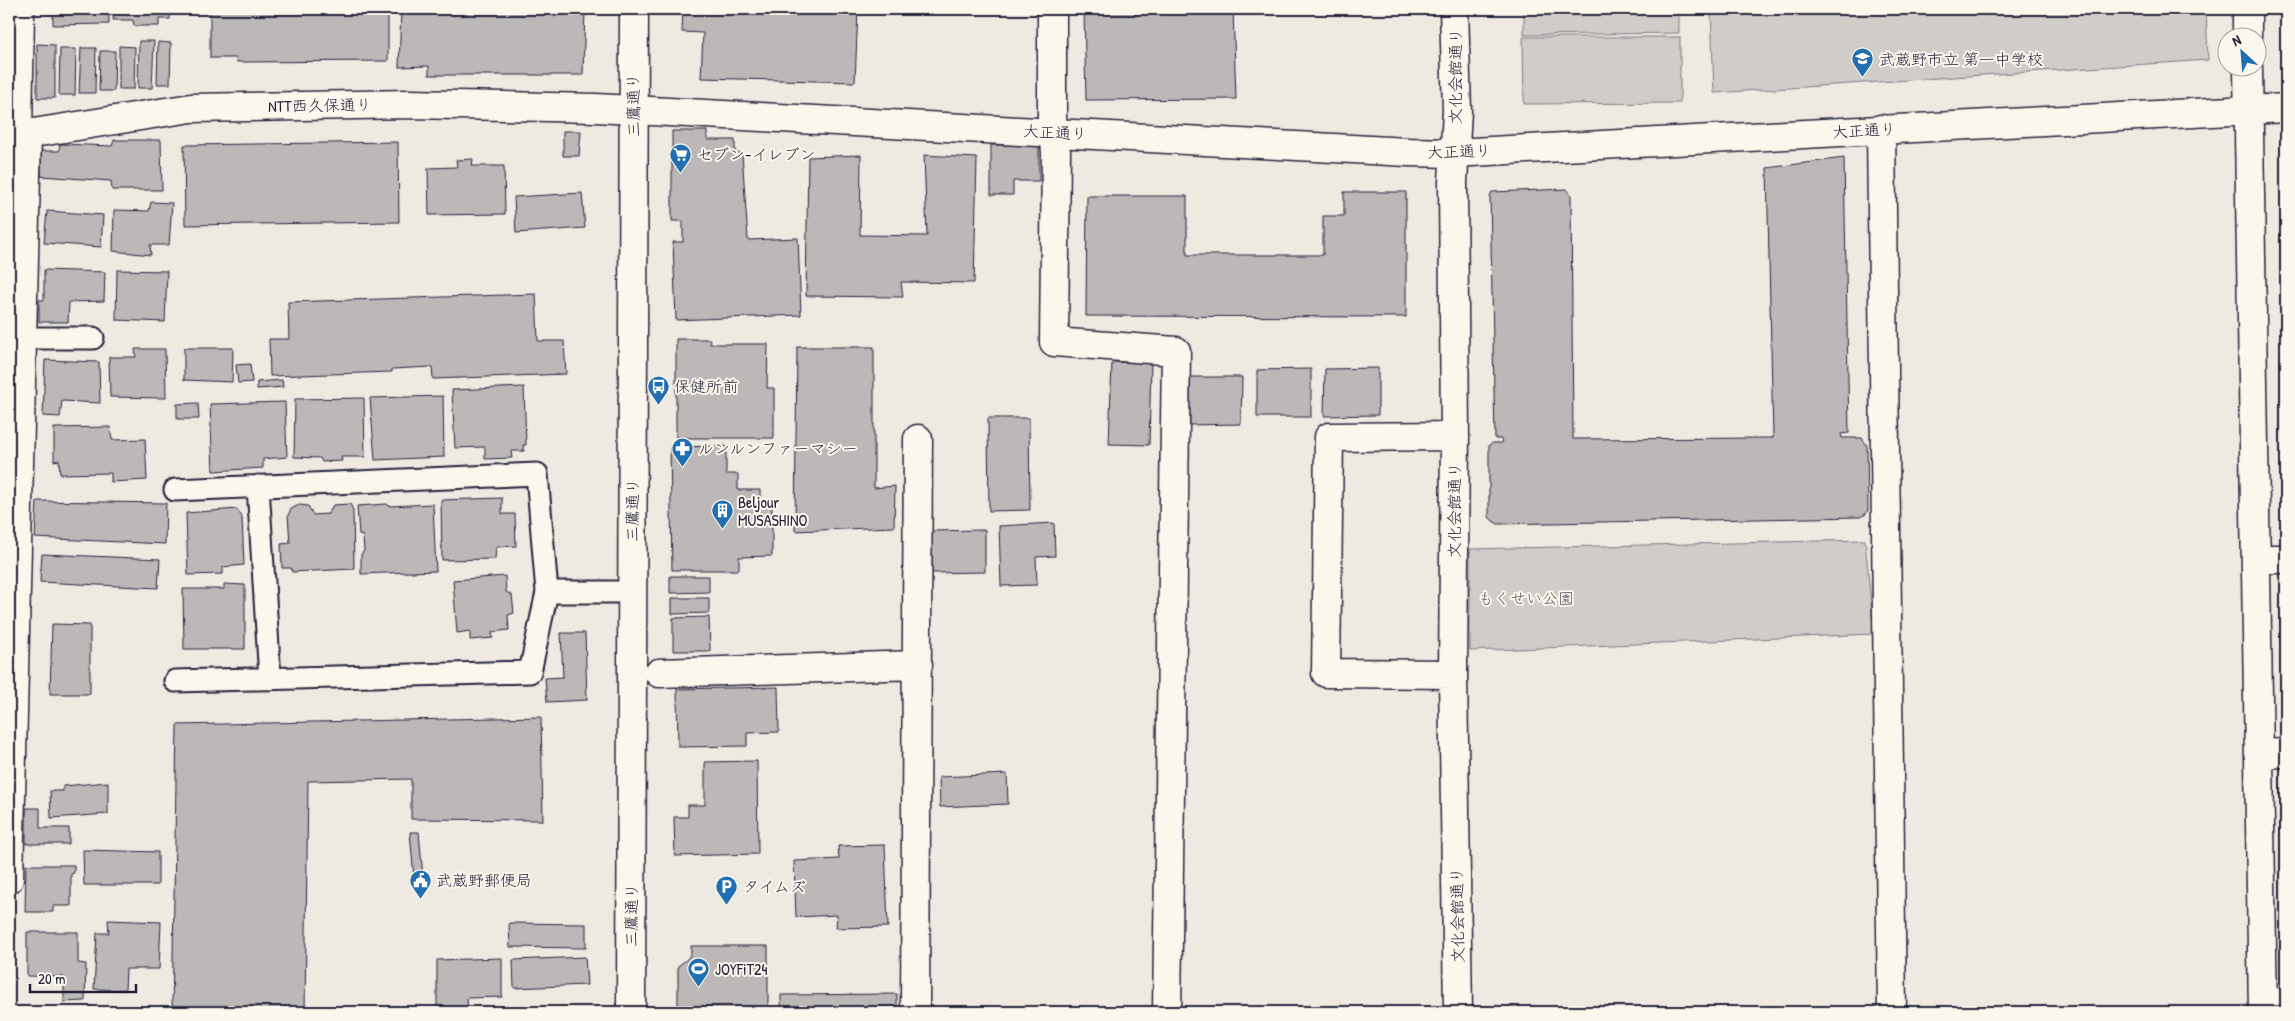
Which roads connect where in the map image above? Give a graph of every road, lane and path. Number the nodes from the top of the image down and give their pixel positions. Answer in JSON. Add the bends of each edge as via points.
{"nodes":[{"id":1,"x":20,"y":9,"type":"edge"},
{"id":2,"x":634,"y":9,"type":"edge"},
{"id":3,"x":1052,"y":9,"type":"edge"},
{"id":4,"x":1454,"y":9,"type":"edge"},
{"id":5,"x":2247,"y":9,"type":"edge"},
{"id":6,"x":2247,"y":28,"type":"edge"},
{"id":7,"x":2248,"y":78,"type":"edge"},
{"id":8,"x":2286,"y":108,"type":"edge"},
{"id":9,"x":632,"y":110,"type":"junction"},
{"id":10,"x":2249,"y":110,"type":"junction"},
{"id":11,"x":1881,"y":129,"type":"junction"},
{"id":12,"x":1054,"y":132,"type":"junction"},
{"id":13,"x":18,"y":134,"type":"edge"},
{"id":14,"x":1453,"y":153,"type":"junction"},
{"id":15,"x":22,"y":338,"type":"junction"},
{"id":16,"x":93,"y":338,"type":"dead end"},
{"id":17,"x":1455,"y":436,"type":"junction"},
{"id":18,"x":918,"y":439,"type":"dead end"},
{"id":19,"x":258,"y":486,"type":"junction"},
{"id":20,"x":175,"y":490,"type":"dead end"},
{"id":21,"x":2286,"y":558,"type":"edge"},
{"id":22,"x":2256,"y":559,"type":"junction"},
{"id":23,"x":547,"y":592,"type":"junction"},
{"id":24,"x":632,"y":592,"type":"junction"},
{"id":25,"x":918,"y":665,"type":"junction"},
{"id":26,"x":659,"y":673,"type":"dead end"},
{"id":27,"x":1453,"y":674,"type":"junction"},
{"id":28,"x":270,"y":679,"type":"junction"},
{"id":29,"x":175,"y":681,"type":"dead end"},
{"id":30,"x":2273,"y":754,"type":"edge"},
{"id":31,"x":9,"y":879,"type":"edge"},
{"id":32,"x":2271,"y":1006,"type":"edge"},
{"id":33,"x":631,"y":1012,"type":"edge"},
{"id":34,"x":915,"y":1012,"type":"edge"},
{"id":35,"x":1167,"y":1012,"type":"edge"},
{"id":36,"x":1458,"y":1012,"type":"edge"},
{"id":37,"x":1892,"y":1012,"type":"edge"}],
"edges":[{"from":1,"to":13,"type":"street"},
{"from":2,"to":9,"type":"street","name":"三鷹通り"},
{"from":3,"to":12,"type":"street"},
{"from":4,"to":14,"type":"street","name":"文化会館通り","via":[[1457,111]]},
{"from":5,"to":6,"type":"street"},
{"from":7,"to":10,"type":"street"},
{"from":8,"to":10,"type":"street","name":"大正通り"},
{"from":9,"to":12,"type":"street","name":"大正通り"},
{"from":9,"to":13,"type":"street","name":"NTT西久保通り","via":[[410,104],[191,108]]},
{"from":9,"to":24,"type":"street","name":"三鷹通り"},
{"from":10,"to":11,"type":"street","name":"大正通り"},
{"from":10,"to":22,"type":"street"},
{"from":11,"to":14,"type":"street","name":"大正通り"},
{"from":11,"to":37,"type":"street"},
{"from":12,"to":14,"type":"street","name":"大正通り"},
{"from":12,"to":35,"type":"street","via":[[1054,342],[1176,350]]},
{"from":13,"to":15,"type":"street"},
{"from":14,"to":17,"type":"street","name":"文化会館通り"},
{"from":15,"to":16,"type":"lane"},
{"from":15,"to":31,"type":"street"},
{"from":17,"to":27,"type":"street","name":"文化会館通り"},
{"from":17,"to":27,"type":"street","via":[[1329,437],[1326,673]]},
{"from":18,"to":25,"type":"street"},
{"from":19,"to":20,"type":"lane"},
{"from":19,"to":23,"type":"lane","via":[[537,474]]},
{"from":19,"to":28,"type":"lane"},
{"from":21,"to":22,"type":"street"},
{"from":22,"to":30,"type":"street"},
{"from":23,"to":24,"type":"lane"},
{"from":23,"to":28,"type":"lane","via":[[530,672]]},
{"from":24,"to":33,"type":"street","name":"三鷹通り"},
{"from":25,"to":26,"type":"street"},
{"from":25,"to":34,"type":"street"},
{"from":27,"to":36,"type":"street","name":"文化会館通り"},
{"from":28,"to":29,"type":"lane"},
{"from":30,"to":32,"type":"street"}]}
